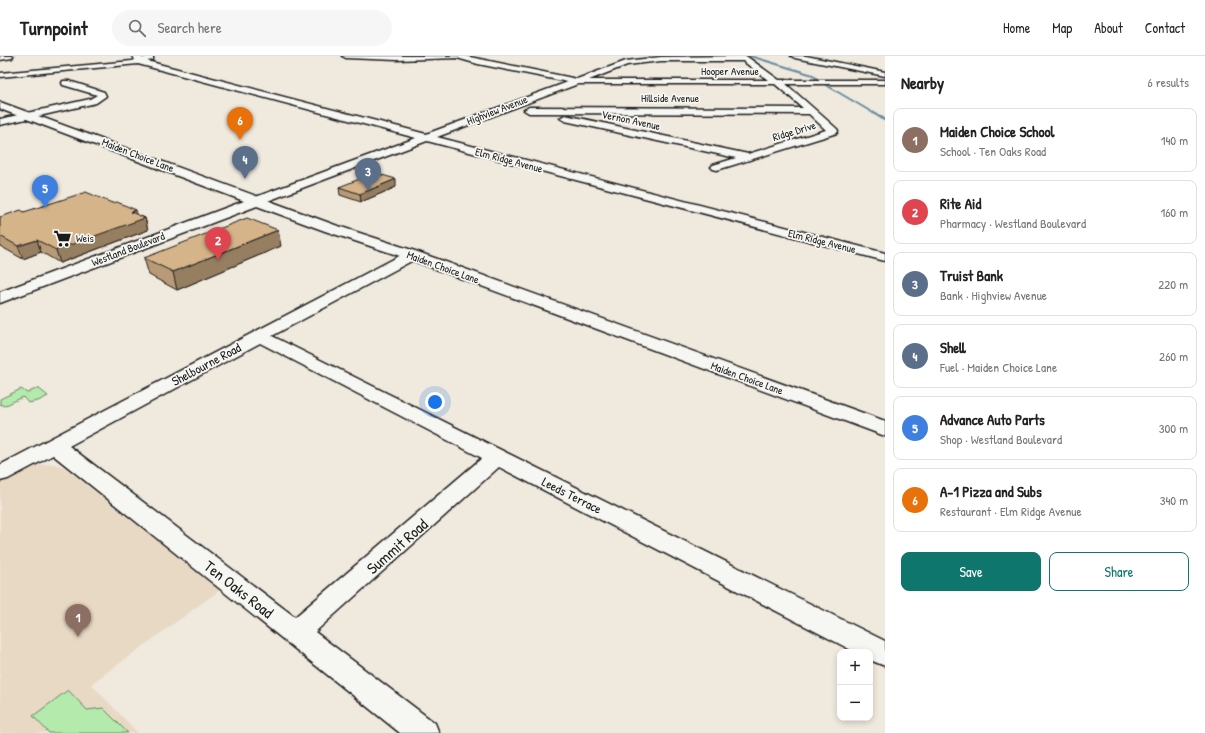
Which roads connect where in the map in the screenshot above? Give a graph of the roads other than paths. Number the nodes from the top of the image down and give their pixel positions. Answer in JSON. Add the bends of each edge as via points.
{"nodes":[{"id":1,"x":10,"y":56,"type":"edge"},
{"id":2,"x":157,"y":56,"type":"edge"},
{"id":3,"x":346,"y":56,"type":"edge"},
{"id":4,"x":457,"y":56,"type":"edge"},
{"id":5,"x":795,"y":56,"type":"edge"},
{"id":6,"x":0,"y":57,"type":"edge"},
{"id":7,"x":743,"y":57,"type":"edge"},
{"id":8,"x":138,"y":58,"type":"edge"},
{"id":9,"x":885,"y":74,"type":"edge"},
{"id":10,"x":0,"y":75,"type":"edge"},
{"id":11,"x":577,"y":81,"type":"junction"},
{"id":12,"x":778,"y":82,"type":"junction"},
{"id":13,"x":885,"y":82,"type":"edge"},
{"id":14,"x":66,"y":83,"type":"dead end"},
{"id":15,"x":0,"y":105,"type":"edge"},
{"id":16,"x":509,"y":106,"type":"junction"},
{"id":17,"x":529,"y":110,"type":"junction"},
{"id":18,"x":812,"y":111,"type":"junction"},
{"id":19,"x":34,"y":117,"type":"junction"},
{"id":20,"x":0,"y":122,"type":"edge"},
{"id":21,"x":0,"y":127,"type":"edge"},
{"id":22,"x":423,"y":138,"type":"junction"},
{"id":23,"x":748,"y":157,"type":"junction"},
{"id":24,"x":717,"y":167,"type":"dead end"},
{"id":25,"x":257,"y":200,"type":"junction"},
{"id":26,"x":412,"y":255,"type":"junction"},
{"id":27,"x":885,"y":257,"type":"edge"},
{"id":28,"x":0,"y":298,"type":"edge"},
{"id":29,"x":259,"y":336,"type":"junction"},
{"id":30,"x":885,"y":429,"type":"edge"},
{"id":31,"x":54,"y":445,"type":"junction"},
{"id":32,"x":496,"y":457,"type":"junction"},
{"id":33,"x":0,"y":474,"type":"edge"},
{"id":34,"x":296,"y":634,"type":"junction"},
{"id":35,"x":885,"y":654,"type":"edge"},
{"id":36,"x":424,"y":733,"type":"edge"}],
"edges":[{"from":1,"to":6,"type":"street"},
{"from":2,"to":8,"type":"street"},
{"from":3,"to":4,"type":"street","name":"Hooper Avenue"},
{"from":4,"to":11,"type":"street","name":"Hooper Avenue"},
{"from":5,"to":9,"type":"street"},
{"from":7,"to":11,"type":"street","name":"Highview Avenue","via":[[643,60],[626,63]]},
{"from":7,"to":12,"type":"street","name":"Ridge Drive"},
{"from":8,"to":10,"type":"street"},
{"from":8,"to":22,"type":"street","name":"Elm Ridge Avenue"},
{"from":11,"to":12,"type":"street","name":"Hooper Avenue"},
{"from":11,"to":16,"type":"street","name":"Highview Avenue"},
{"from":12,"to":13,"type":"street","name":"Hooper Avenue"},
{"from":12,"to":18,"type":"street","name":"Ridge Drive"},
{"from":14,"to":19,"type":"street","via":[[102,96],[93,101]]},
{"from":15,"to":19,"type":"street","name":"Maiden Choice Lane"},
{"from":16,"to":17,"type":"street","name":"Vernon Avenue"},
{"from":16,"to":22,"type":"street","name":"Highview Avenue"},
{"from":17,"to":18,"type":"street","name":"Hillside Avenue"},
{"from":17,"to":23,"type":"street","name":"Vernon Avenue"},
{"from":18,"to":23,"type":"street","name":"Ridge Drive","via":[[833,131]]},
{"from":19,"to":20,"type":"street"},
{"from":19,"to":21,"type":"street"},
{"from":19,"to":25,"type":"street","name":"Maiden Choice Lane"},
{"from":22,"to":25,"type":"street","name":"Highview Avenue"},
{"from":22,"to":27,"type":"street","name":"Elm Ridge Avenue"},
{"from":23,"to":24,"type":"street","name":"Ridge Drive"},
{"from":25,"to":26,"type":"street","name":"Maiden Choice Lane"},
{"from":25,"to":28,"type":"street","name":"Westland Boulevard"},
{"from":26,"to":29,"type":"street","name":"Shelbourne Road"},
{"from":26,"to":30,"type":"street","name":"Maiden Choice Lane"},
{"from":29,"to":31,"type":"street","name":"Shelbourne Road"},
{"from":29,"to":32,"type":"street","name":"Leeds Terrace"},
{"from":31,"to":33,"type":"street","name":"Shelbourne Road"},
{"from":31,"to":34,"type":"street","name":"Ten Oaks Road"},
{"from":32,"to":34,"type":"street","name":"Summit Road"},
{"from":32,"to":35,"type":"street","name":"Leeds Terrace"},
{"from":34,"to":36,"type":"street","name":"Ten Oaks Road"}]}
